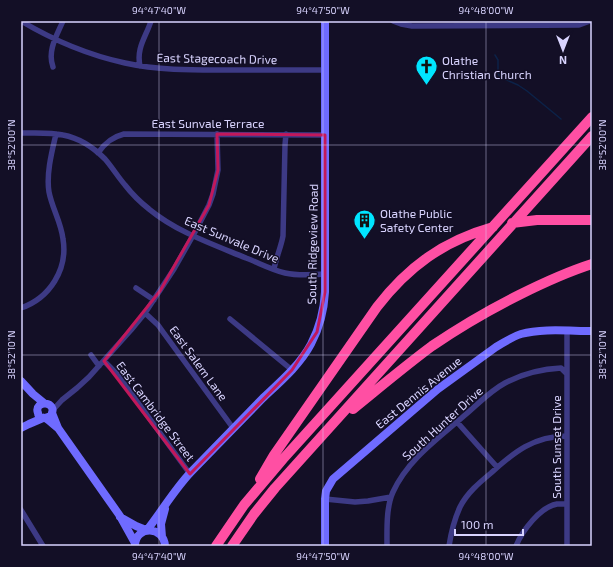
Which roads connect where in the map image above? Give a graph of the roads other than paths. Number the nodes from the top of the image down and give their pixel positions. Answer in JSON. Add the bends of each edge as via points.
{"nodes":[{"id":1,"x":21,"y":21,"type":"edge"},
{"id":2,"x":64,"y":21,"type":"edge"},
{"id":3,"x":151,"y":21,"type":"edge"},
{"id":4,"x":325,"y":21,"type":"edge"},
{"id":5,"x":393,"y":21,"type":"edge"},
{"id":6,"x":590,"y":21,"type":"edge"},
{"id":7,"x":55,"y":39,"type":"junction"},
{"id":8,"x":140,"y":66,"type":"junction"},
{"id":9,"x":53,"y":67,"type":"dead end"},
{"id":10,"x":325,"y":70,"type":"junction"},
{"id":11,"x":592,"y":117,"type":"edge"},
{"id":12,"x":21,"y":133,"type":"edge"},
{"id":13,"x":56,"y":134,"type":"junction"},
{"id":14,"x":217,"y":134,"type":"junction"},
{"id":15,"x":286,"y":134,"type":"junction"},
{"id":16,"x":325,"y":135,"type":"junction"},
{"id":17,"x":592,"y":136,"type":"edge"},
{"id":18,"x":98,"y":153,"type":"junction"},
{"id":19,"x":592,"y":220,"type":"edge"},
{"id":20,"x":193,"y":236,"type":"junction"},
{"id":21,"x":592,"y":264,"type":"edge"},
{"id":22,"x":274,"y":269,"type":"junction"},
{"id":23,"x":325,"y":274,"type":"junction"},
{"id":24,"x":136,"y":288,"type":"dead end"},
{"id":25,"x":154,"y":300,"type":"junction"},
{"id":26,"x":21,"y":308,"type":"edge"},
{"id":27,"x":145,"y":313,"type":"junction"},
{"id":28,"x":230,"y":319,"type":"dead end"},
{"id":29,"x":567,"y":331,"type":"junction"},
{"id":30,"x":592,"y":331,"type":"edge"},
{"id":31,"x":91,"y":355,"type":"dead end"},
{"id":32,"x":104,"y":360,"type":"junction"},
{"id":33,"x":99,"y":366,"type":"junction"},
{"id":34,"x":292,"y":370,"type":"junction"},
{"id":35,"x":566,"y":373,"type":"junction"},
{"id":36,"x":21,"y":381,"type":"edge"},
{"id":37,"x":45,"y":411,"type":"junction"},
{"id":38,"x":457,"y":422,"type":"junction"},
{"id":39,"x":21,"y":428,"type":"edge"},
{"id":40,"x":233,"y":428,"type":"junction"},
{"id":41,"x":328,"y":429,"type":"junction"},
{"id":42,"x":567,"y":436,"type":"junction"},
{"id":43,"x":497,"y":467,"type":"junction"},
{"id":44,"x":190,"y":474,"type":"junction"},
{"id":45,"x":391,"y":497,"type":"junction"},
{"id":46,"x":325,"y":499,"type":"junction"},
{"id":47,"x":166,"y":504,"type":"junction"},
{"id":48,"x":567,"y":504,"type":"junction"},
{"id":49,"x":244,"y":505,"type":"junction"},
{"id":50,"x":21,"y":510,"type":"edge"},
{"id":51,"x":120,"y":516,"type":"junction"},
{"id":52,"x":146,"y":530,"type":"junction"},
{"id":53,"x":164,"y":543,"type":"edge"},
{"id":54,"x":218,"y":543,"type":"edge"},
{"id":55,"x":135,"y":544,"type":"edge"},
{"id":56,"x":43,"y":546,"type":"edge"},
{"id":57,"x":232,"y":546,"type":"edge"},
{"id":58,"x":325,"y":546,"type":"edge"},
{"id":59,"x":387,"y":546,"type":"edge"},
{"id":60,"x":449,"y":546,"type":"edge"},
{"id":61,"x":516,"y":546,"type":"edge"},
{"id":62,"x":567,"y":546,"type":"edge"}],
"edges":[{"from":1,"to":7,"type":"street","name":"East Stagecoach Drive"},
{"from":2,"to":7,"type":"street"},
{"from":3,"to":8,"type":"street","via":[[140,47]]},
{"from":4,"to":10,"type":"main road","name":"South Ridgeview Road"},
{"from":5,"to":6,"type":"street","via":[[412,26],[579,25]]},
{"from":7,"to":8,"type":"street","name":"East Stagecoach Drive","via":[[80,50]]},
{"from":7,"to":9,"type":"street","via":[[51,52]]},
{"from":8,"to":10,"type":"street","name":"East Stagecoach Drive","via":[[181,70]]},
{"from":10,"to":16,"type":"main road","name":"South Ridgeview Road"},
{"from":11,"to":49,"type":"highway"},
{"from":12,"to":13,"type":"street","name":"East Sunvale Drive"},
{"from":13,"to":18,"type":"street","name":"East Sunvale Drive","via":[[78,140]]},
{"from":13,"to":26,"type":"street","via":[[48,182],[51,202],[63,238],[62,266],[48,291],[32,304]]},
{"from":14,"to":15,"type":"street","name":"East Sunvale Terrace"},
{"from":14,"to":18,"type":"street","name":"East Sunvale Terrace","via":[[124,134],[110,139]]},
{"from":14,"to":20,"type":"street","via":[[216,182],[209,205]]},
{"from":15,"to":16,"type":"street","name":"East Sunvale Terrace"},
{"from":15,"to":22,"type":"street","via":[[284,231]]},
{"from":16,"to":23,"type":"main road","name":"South Ridgeview Road"},
{"from":17,"to":41,"type":"highway"},
{"from":18,"to":20,"type":"street","name":"East Sunvale Drive","via":[[136,197],[176,227]]},
{"from":19,"to":49,"type":"highway","via":[[537,220],[497,225],[469,234],[443,247],[408,272],[377,307],[274,455]]},
{"from":20,"to":22,"type":"street","name":"East Sunvale Drive"},
{"from":20,"to":25,"type":"street"},
{"from":21,"to":41,"type":"highway","via":[[543,283],[466,325],[414,360]]},
{"from":22,"to":23,"type":"street","name":"East Sunvale Drive","via":[[295,274]]},
{"from":23,"to":34,"type":"main road","name":"South Ridgeview Road","via":[[324,306],[317,332],[311,345]]},
{"from":24,"to":25,"type":"street"},
{"from":25,"to":27,"type":"street"},
{"from":27,"to":32,"type":"street"},
{"from":27,"to":40,"type":"street","name":"East Salem Lane","via":[[158,325]]},
{"from":28,"to":34,"type":"street"},
{"from":29,"to":30,"type":"main road","name":"East Dennis Avenue"},
{"from":29,"to":35,"type":"street","name":"South Sunset Drive"},
{"from":29,"to":46,"type":"main road","name":"East Dennis Avenue","via":[[526,333],[496,347],[438,389],[338,474],[326,491]]},
{"from":31,"to":33,"type":"street"},
{"from":32,"to":33,"type":"street"},
{"from":32,"to":44,"type":"street","name":"East Cambridge Street"},
{"from":33,"to":37,"type":"street","via":[[77,388]]},
{"from":34,"to":40,"type":"main road","name":"South Ridgeview Road"},
{"from":35,"to":38,"type":"street","name":"South Hunter Drive","via":[[560,368],[517,377],[495,390]]},
{"from":35,"to":42,"type":"street","name":"South Sunset Drive"},
{"from":36,"to":37,"type":"main road"},
{"from":37,"to":39,"type":"main road"},
{"from":37,"to":51,"type":"main road"},
{"from":38,"to":43,"type":"street"},
{"from":38,"to":45,"type":"street","name":"South Hunter Drive","via":[[418,456],[403,474]]},
{"from":40,"to":44,"type":"main road","name":"South Ridgeview Road"},
{"from":41,"to":57,"type":"highway","via":[[275,488]]},
{"from":42,"to":43,"type":"street","via":[[549,437],[528,445]]},
{"from":42,"to":48,"type":"street","name":"South Sunset Drive"},
{"from":43,"to":60,"type":"street","via":[[473,489],[460,507]]},
{"from":44,"to":47,"type":"main road","name":"South Ridgeview Road"},
{"from":45,"to":46,"type":"street","via":[[355,502]]},
{"from":45,"to":59,"type":"street","name":"South Hunter Drive"},
{"from":46,"to":58,"type":"main road","name":"East Dennis Avenue"},
{"from":47,"to":52,"type":"main road","name":"South Ridgeview Road"},
{"from":47,"to":53,"type":"main road","name":"South Ridgeview Road","via":[[161,524]]},
{"from":48,"to":61,"type":"street","via":[[551,506],[536,517]]},
{"from":48,"to":62,"type":"street","name":"South Sunset Drive"},
{"from":49,"to":54,"type":"highway"},
{"from":50,"to":56,"type":"street"},
{"from":51,"to":52,"type":"main road"},
{"from":51,"to":55,"type":"main road"},
{"from":52,"to":53,"type":"main road","via":[[158,532]]},
{"from":52,"to":55,"type":"main road","name":"South Ridgeview Road","via":[[138,536]]}]}
